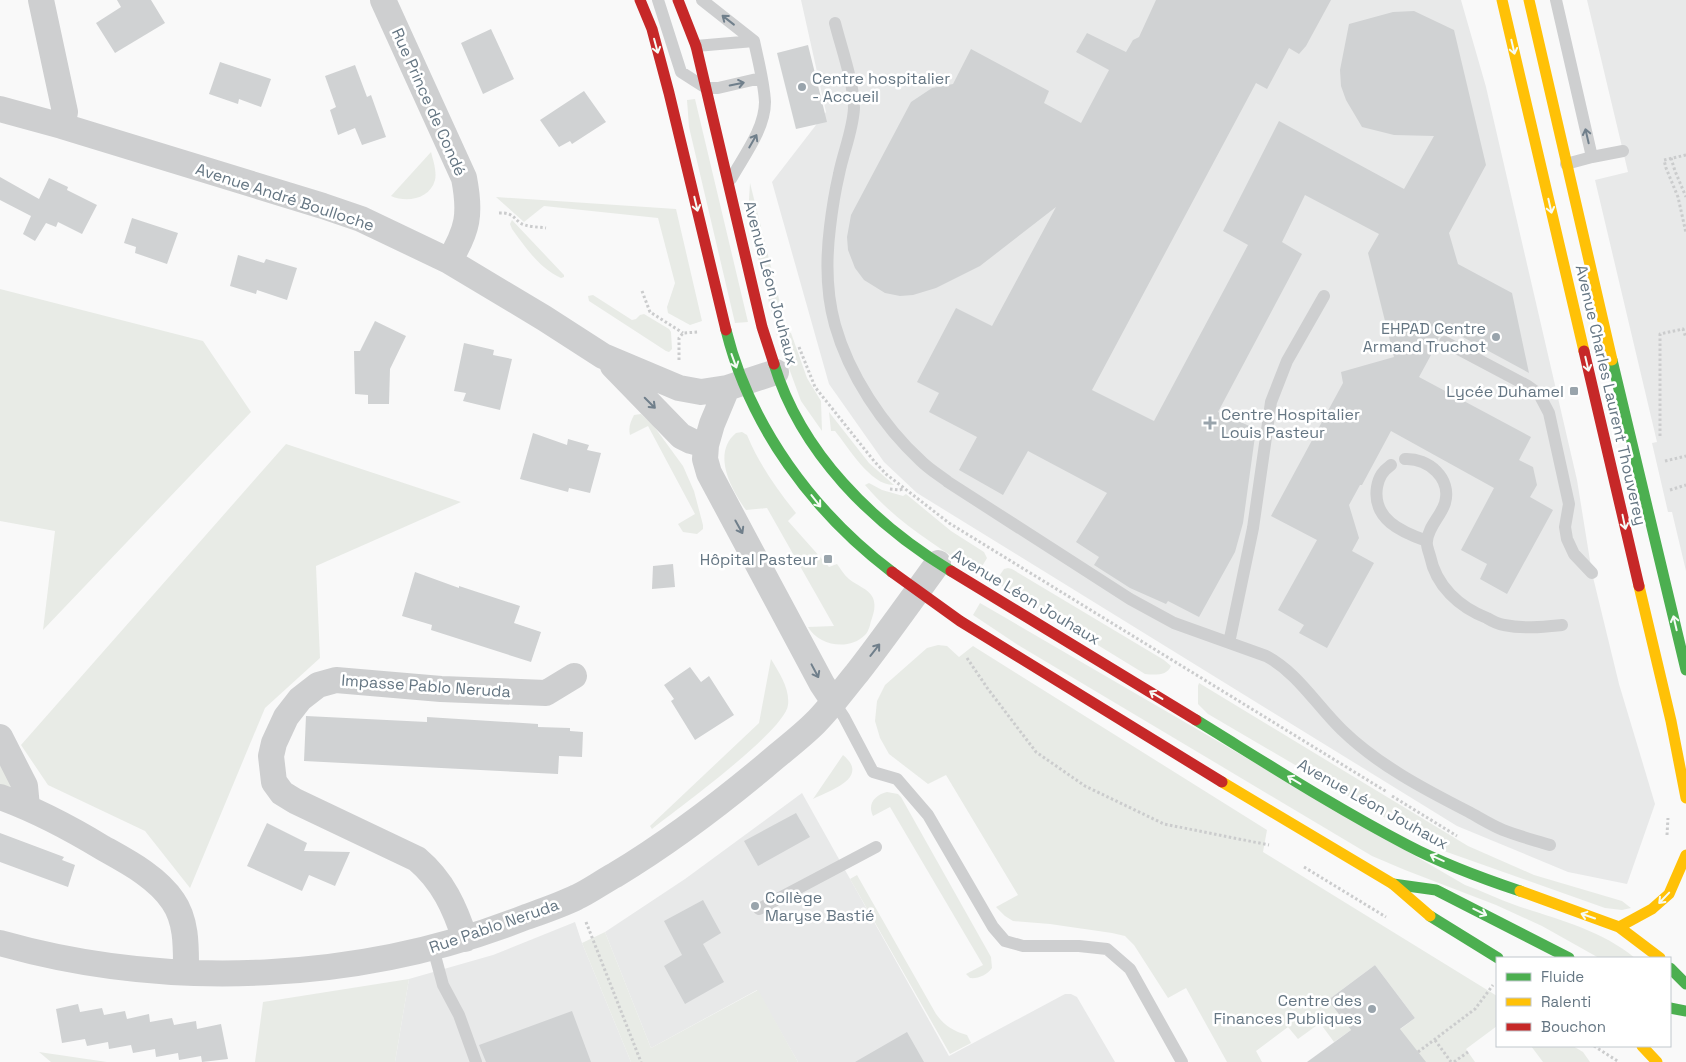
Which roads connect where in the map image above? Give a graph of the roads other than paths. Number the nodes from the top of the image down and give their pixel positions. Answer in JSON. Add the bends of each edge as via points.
{"nodes":[{"id":1,"x":41,"y":0,"type":"edge"},
{"id":2,"x":383,"y":0,"type":"edge"},
{"id":3,"x":640,"y":0,"type":"edge"},
{"id":4,"x":658,"y":0,"type":"edge"},
{"id":5,"x":678,"y":0,"type":"edge"},
{"id":6,"x":702,"y":0,"type":"edge"},
{"id":7,"x":1502,"y":0,"type":"edge"},
{"id":8,"x":1529,"y":0,"type":"edge"},
{"id":9,"x":1556,"y":0,"type":"edge"},
{"id":10,"x":835,"y":23,"type":"dead end"},
{"id":11,"x":754,"y":41,"type":"junction"},
{"id":12,"x":696,"y":46,"type":"junction"},
{"id":13,"x":761,"y":78,"type":"junction"},
{"id":14,"x":706,"y":88,"type":"junction"},
{"id":15,"x":0,"y":109,"type":"edge"},
{"id":16,"x":62,"y":126,"type":"junction"},
{"id":17,"x":1623,"y":150,"type":"dead end"},
{"id":18,"x":1592,"y":157,"type":"junction"},
{"id":19,"x":1566,"y":164,"type":"junction"},
{"id":20,"x":728,"y":184,"type":"junction"},
{"id":21,"x":449,"y":261,"type":"junction"},
{"id":22,"x":1324,"y":296,"type":"dead end"},
{"id":23,"x":1445,"y":342,"type":"dead end"},
{"id":24,"x":603,"y":356,"type":"junction"},
{"id":25,"x":776,"y":372,"type":"junction"},
{"id":26,"x":735,"y":385,"type":"junction"},
{"id":27,"x":706,"y":445,"type":"junction"},
{"id":28,"x":1406,"y":459,"type":"dead end"},
{"id":29,"x":1391,"y":465,"type":"dead end"},
{"id":30,"x":1427,"y":541,"type":"junction"},
{"id":31,"x":938,"y":563,"type":"junction"},
{"id":32,"x":1592,"y":574,"type":"dead end"},
{"id":33,"x":917,"y":592,"type":"junction"},
{"id":34,"x":1562,"y":625,"type":"dead end"},
{"id":35,"x":1229,"y":643,"type":"junction"},
{"id":36,"x":1686,"y":670,"type":"edge"},
{"id":37,"x":574,"y":676,"type":"dead end"},
{"id":38,"x":834,"y":702,"type":"junction"},
{"id":39,"x":0,"y":737,"type":"edge"},
{"id":40,"x":0,"y":797,"type":"edge"},
{"id":41,"x":1686,"y":798,"type":"edge"},
{"id":42,"x":27,"y":807,"type":"junction"},
{"id":43,"x":1550,"y":845,"type":"dead end"},
{"id":44,"x":876,"y":847,"type":"dead end"},
{"id":45,"x":1686,"y":855,"type":"edge"},
{"id":46,"x":1393,"y":884,"type":"junction"},
{"id":47,"x":759,"y":909,"type":"dead end"},
{"id":48,"x":1619,"y":927,"type":"junction"},
{"id":49,"x":465,"y":939,"type":"junction"},
{"id":50,"x":0,"y":943,"type":"edge"},
{"id":51,"x":433,"y":948,"type":"junction"},
{"id":52,"x":1496,"y":957,"type":"edge"},
{"id":53,"x":1567,"y":957,"type":"edge"},
{"id":54,"x":1659,"y":957,"type":"edge"},
{"id":55,"x":1671,"y":969,"type":"edge"},
{"id":56,"x":186,"y":971,"type":"junction"},
{"id":57,"x":1686,"y":984,"type":"edge"},
{"id":58,"x":1671,"y":1008,"type":"edge"},
{"id":59,"x":1686,"y":1011,"type":"edge"},
{"id":60,"x":1643,"y":1047,"type":"edge"},
{"id":61,"x":476,"y":1062,"type":"edge"},
{"id":62,"x":1182,"y":1062,"type":"edge"},
{"id":63,"x":1657,"y":1062,"type":"edge"}],
"edges":[{"from":1,"to":16,"type":"street","via":[[65,112]]},
{"from":2,"to":21,"type":"street","name":"Rue Prince de Condé","via":[[464,178],[468,199],[466,222],[462,240]]},
{"from":3,"to":26,"type":"main road","one_way":true,"via":[[652,29],[669,93],[728,340]]},
{"from":4,"to":14,"type":"lane","via":[[681,72]]},
{"from":5,"to":12,"type":"main road","name":"Avenue Léon Jouhaux"},
{"from":11,"to":6,"type":"lane","one_way":true},
{"from":7,"to":41,"type":"main road","name":"Avenue Charles Laurent Thouverey","one_way":true,"via":[[1671,721]]},
{"from":8,"to":19,"type":"main road","name":"Avenue Charles Laurent Thouverey"},
{"from":18,"to":9,"type":"lane","one_way":true},
{"from":10,"to":35,"type":"lane","via":[[854,108],[830,228],[828,276],[835,324],[844,351],[870,401],[896,436],[948,482],[1130,599],[1174,623]]},
{"from":11,"to":12,"type":"lane"},
{"from":11,"to":13,"type":"lane"},
{"from":12,"to":14,"type":"main road","name":"Avenue Léon Jouhaux"},
{"from":14,"to":13,"type":"lane","one_way":true},
{"from":20,"to":13,"type":"lane","one_way":true,"via":[[759,131],[765,103]]},
{"from":14,"to":20,"type":"main road","name":"Avenue Léon Jouhaux"},
{"from":15,"to":16,"type":"street","name":"Avenue André Boulloche"},
{"from":16,"to":21,"type":"street","name":"Avenue André Boulloche","via":[[361,219]]},
{"from":17,"to":18,"type":"lane"},
{"from":18,"to":19,"type":"lane"},
{"from":36,"to":19,"type":"main road","name":"Avenue Charles Laurent Thouverey","one_way":true},
{"from":20,"to":25,"type":"main road","name":"Avenue Léon Jouhaux"},
{"from":21,"to":24,"type":"street","name":"Avenue André Boulloche"},
{"from":22,"to":35,"type":"lane","via":[[1287,361],[1271,402],[1253,528]]},
{"from":23,"to":32,"type":"lane","via":[[1539,394],[1549,413],[1569,504],[1567,539],[1574,554]]},
{"from":24,"to":26,"type":"street","via":[[679,388],[701,392]]},
{"from":24,"to":27,"type":"street","one_way":true,"via":[[680,436]]},
{"from":25,"to":26,"type":"street"},
{"from":25,"to":31,"type":"main road","name":"Avenue Léon Jouhaux","via":[[805,431],[830,467],[858,500]]},
{"from":26,"to":27,"type":"street","via":[[712,424]]},
{"from":26,"to":33,"type":"main road","one_way":true,"via":[[820,507],[870,555]]},
{"from":27,"to":38,"type":"street","one_way":true,"via":[[709,473]]},
{"from":28,"to":30,"type":"lane","via":[[1427,463],[1439,472],[1445,487],[1445,502]]},
{"from":29,"to":30,"type":"lane","via":[[1383,471],[1378,484],[1376,498],[1380,508],[1387,520],[1399,530]]},
{"from":30,"to":34,"type":"lane","via":[[1431,564],[1438,578],[1462,605],[1502,625],[1522,628]]},
{"from":31,"to":33,"type":"street","name":"Rue Pablo Neruda"},
{"from":48,"to":31,"type":"main road","name":"Avenue Léon Jouhaux","one_way":true,"via":[[1468,873],[1407,844],[1314,792]]},
{"from":38,"to":33,"type":"street","name":"Rue Pablo Neruda","one_way":true},
{"from":33,"to":46,"type":"main road","via":[[960,622]]},
{"from":35,"to":43,"type":"lane","via":[[1277,662],[1298,680],[1343,731],[1399,774],[1503,830]]},
{"from":37,"to":49,"type":"street","name":"Impasse Pablo Neruda","via":[[546,693],[336,680],[318,685],[300,699],[278,732],[271,756],[274,782],[282,793],[417,859],[442,886]]},
{"from":38,"to":49,"type":"street","name":"Rue Pablo Neruda","via":[[814,724],[729,796],[641,860],[576,898]]},
{"from":38,"to":62,"type":"lane","via":[[873,772],[897,779],[928,815],[993,927],[1005,941],[1023,946],[1107,949],[1130,969]]},
{"from":39,"to":42,"type":"street","via":[[25,786]]},
{"from":40,"to":42,"type":"street"},
{"from":42,"to":56,"type":"street","via":[[123,859],[153,880],[174,901],[181,916],[186,945]]},
{"from":44,"to":47,"type":"lane"},
{"from":45,"to":48,"type":"main road","one_way":true,"via":[[1669,894],[1652,909]]},
{"from":46,"to":52,"type":"main road","via":[[1424,912]]},
{"from":46,"to":53,"type":"main road","one_way":true,"via":[[1436,890]]},
{"from":48,"to":54,"type":"main road","name":"Avenue Léon Jouhaux"},
{"from":49,"to":51,"type":"street","name":"Rue Pablo Neruda"},
{"from":50,"to":56,"type":"street","name":"Rue Pablo Neruda","via":[[82,961]]},
{"from":51,"to":56,"type":"street","name":"Rue Pablo Neruda","via":[[342,966],[288,972]]},
{"from":51,"to":61,"type":"lane","via":[[443,985],[459,1015]]},
{"from":55,"to":57,"type":"main road"},
{"from":58,"to":59,"type":"main road"},
{"from":60,"to":63,"type":"main road"}]}
